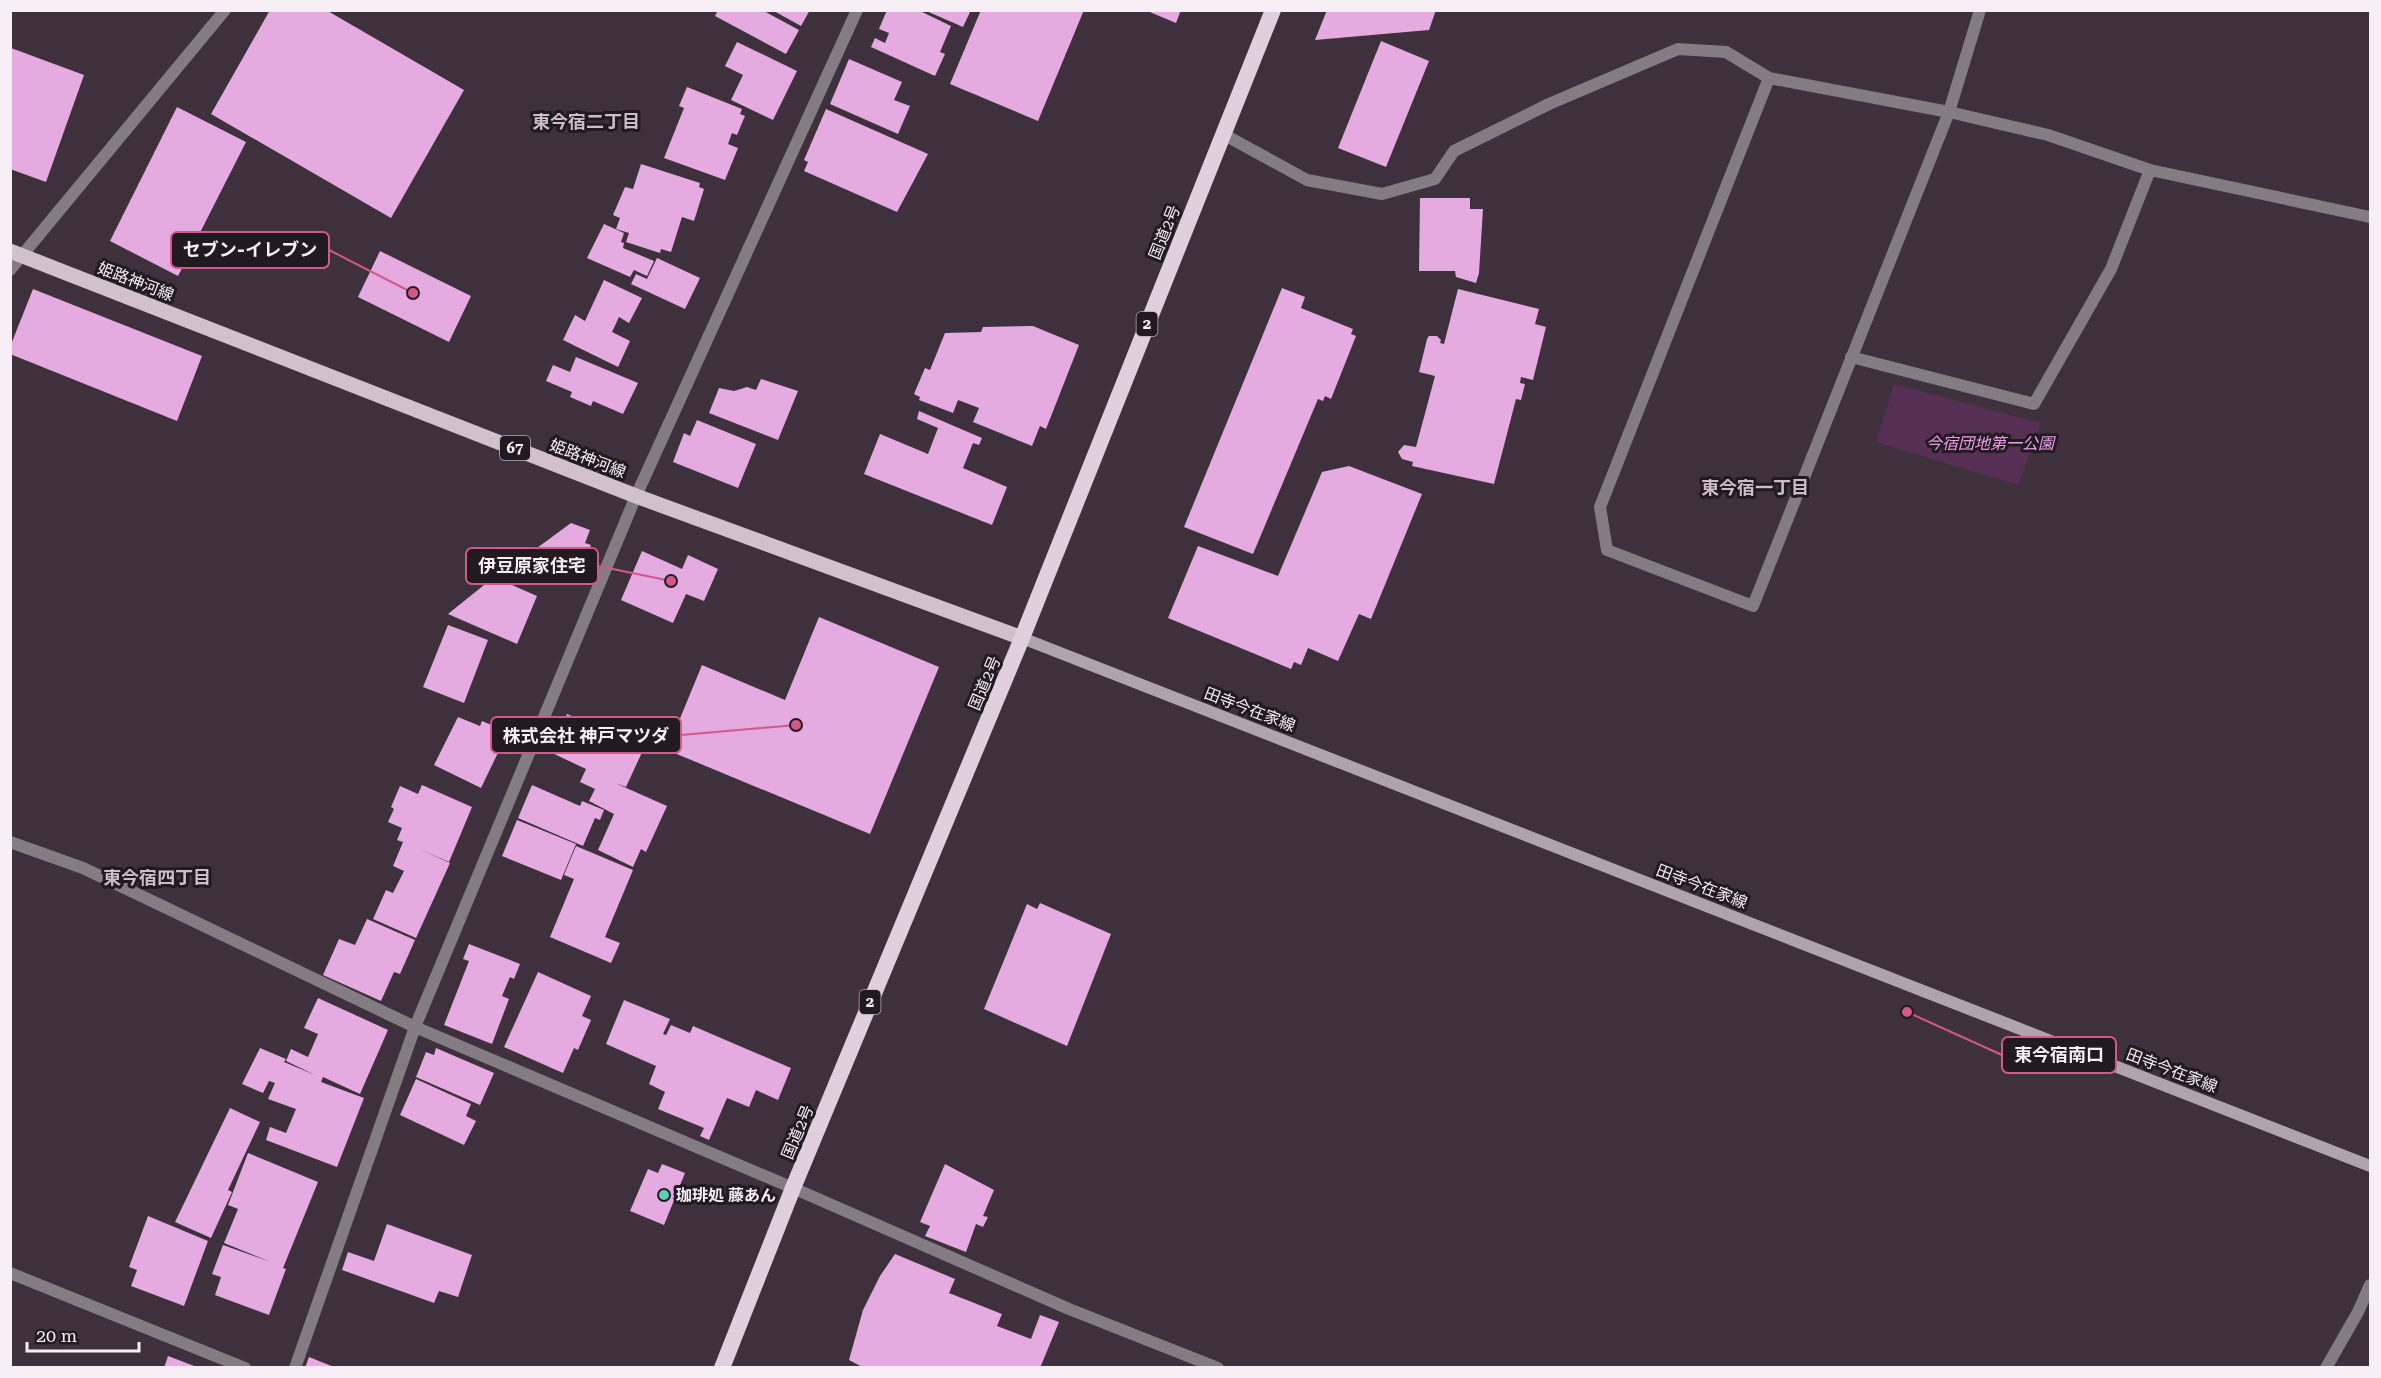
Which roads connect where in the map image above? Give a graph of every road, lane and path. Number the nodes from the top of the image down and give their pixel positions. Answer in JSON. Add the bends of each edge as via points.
{"nodes":[{"id":1,"x":225,"y":10,"type":"edge"},
{"id":2,"x":857,"y":10,"type":"edge"},
{"id":3,"x":1274,"y":10,"type":"edge"},
{"id":4,"x":1980,"y":10,"type":"edge"},
{"id":5,"x":1769,"y":78,"type":"junction"},
{"id":6,"x":1949,"y":112,"type":"junction"},
{"id":7,"x":1223,"y":134,"type":"junction"},
{"id":8,"x":2150,"y":170,"type":"junction"},
{"id":9,"x":2370,"y":217,"type":"edge"},
{"id":10,"x":16,"y":253,"type":"edge"},
{"id":11,"x":10,"y":270,"type":"edge"},
{"id":12,"x":1851,"y":357,"type":"junction"},
{"id":13,"x":636,"y":496,"type":"junction"},
{"id":14,"x":1022,"y":638,"type":"junction"},
{"id":15,"x":10,"y":842,"type":"edge"},
{"id":16,"x":415,"y":1027,"type":"junction"},
{"id":17,"x":2370,"y":1166,"type":"edge"},
{"id":18,"x":793,"y":1188,"type":"junction"},
{"id":19,"x":10,"y":1273,"type":"edge"},
{"id":20,"x":2370,"y":1285,"type":"edge"},
{"id":21,"x":245,"y":1368,"type":"edge"},
{"id":22,"x":295,"y":1368,"type":"edge"},
{"id":23,"x":722,"y":1368,"type":"edge"},
{"id":24,"x":1218,"y":1368,"type":"edge"},
{"id":25,"x":2326,"y":1368,"type":"edge"}],
"edges":[{"from":1,"to":10,"type":"street"},
{"from":2,"to":13,"type":"street"},
{"from":3,"to":7,"type":"highway","name":"国道2号","number":"2"},
{"from":4,"to":6,"type":"street"},
{"from":5,"to":6,"type":"street"},
{"from":5,"to":7,"type":"street","via":[[1726,52],[1678,49],[1549,104],[1454,151],[1435,179],[1382,194],[1307,180]]},
{"from":5,"to":12,"type":"street","via":[[1600,507],[1607,550],[1753,606]]},
{"from":6,"to":8,"type":"street","via":[[2048,135]]},
{"from":6,"to":12,"type":"street"},
{"from":7,"to":14,"type":"highway","name":"国道2号","number":"2"},
{"from":8,"to":9,"type":"street"},
{"from":8,"to":12,"type":"street","via":[[2111,269],[2034,404]]},
{"from":10,"to":11,"type":"street"},
{"from":10,"to":13,"type":"main road","name":"姫路神河線","number":"67"},
{"from":13,"to":14,"type":"main road","name":"姫路神河線","number":"67"},
{"from":13,"to":16,"type":"street"},
{"from":14,"to":17,"type":"main road","name":"田寺今在家線"},
{"from":14,"to":18,"type":"highway","name":"国道2号","number":"2"},
{"from":15,"to":16,"type":"street","via":[[83,868]]},
{"from":16,"to":18,"type":"street"},
{"from":16,"to":22,"type":"street"},
{"from":18,"to":23,"type":"highway","name":"国道2号","number":"2"},
{"from":18,"to":24,"type":"street","via":[[1069,1309]]},
{"from":19,"to":21,"type":"street"},
{"from":20,"to":25,"type":"street"}]}
